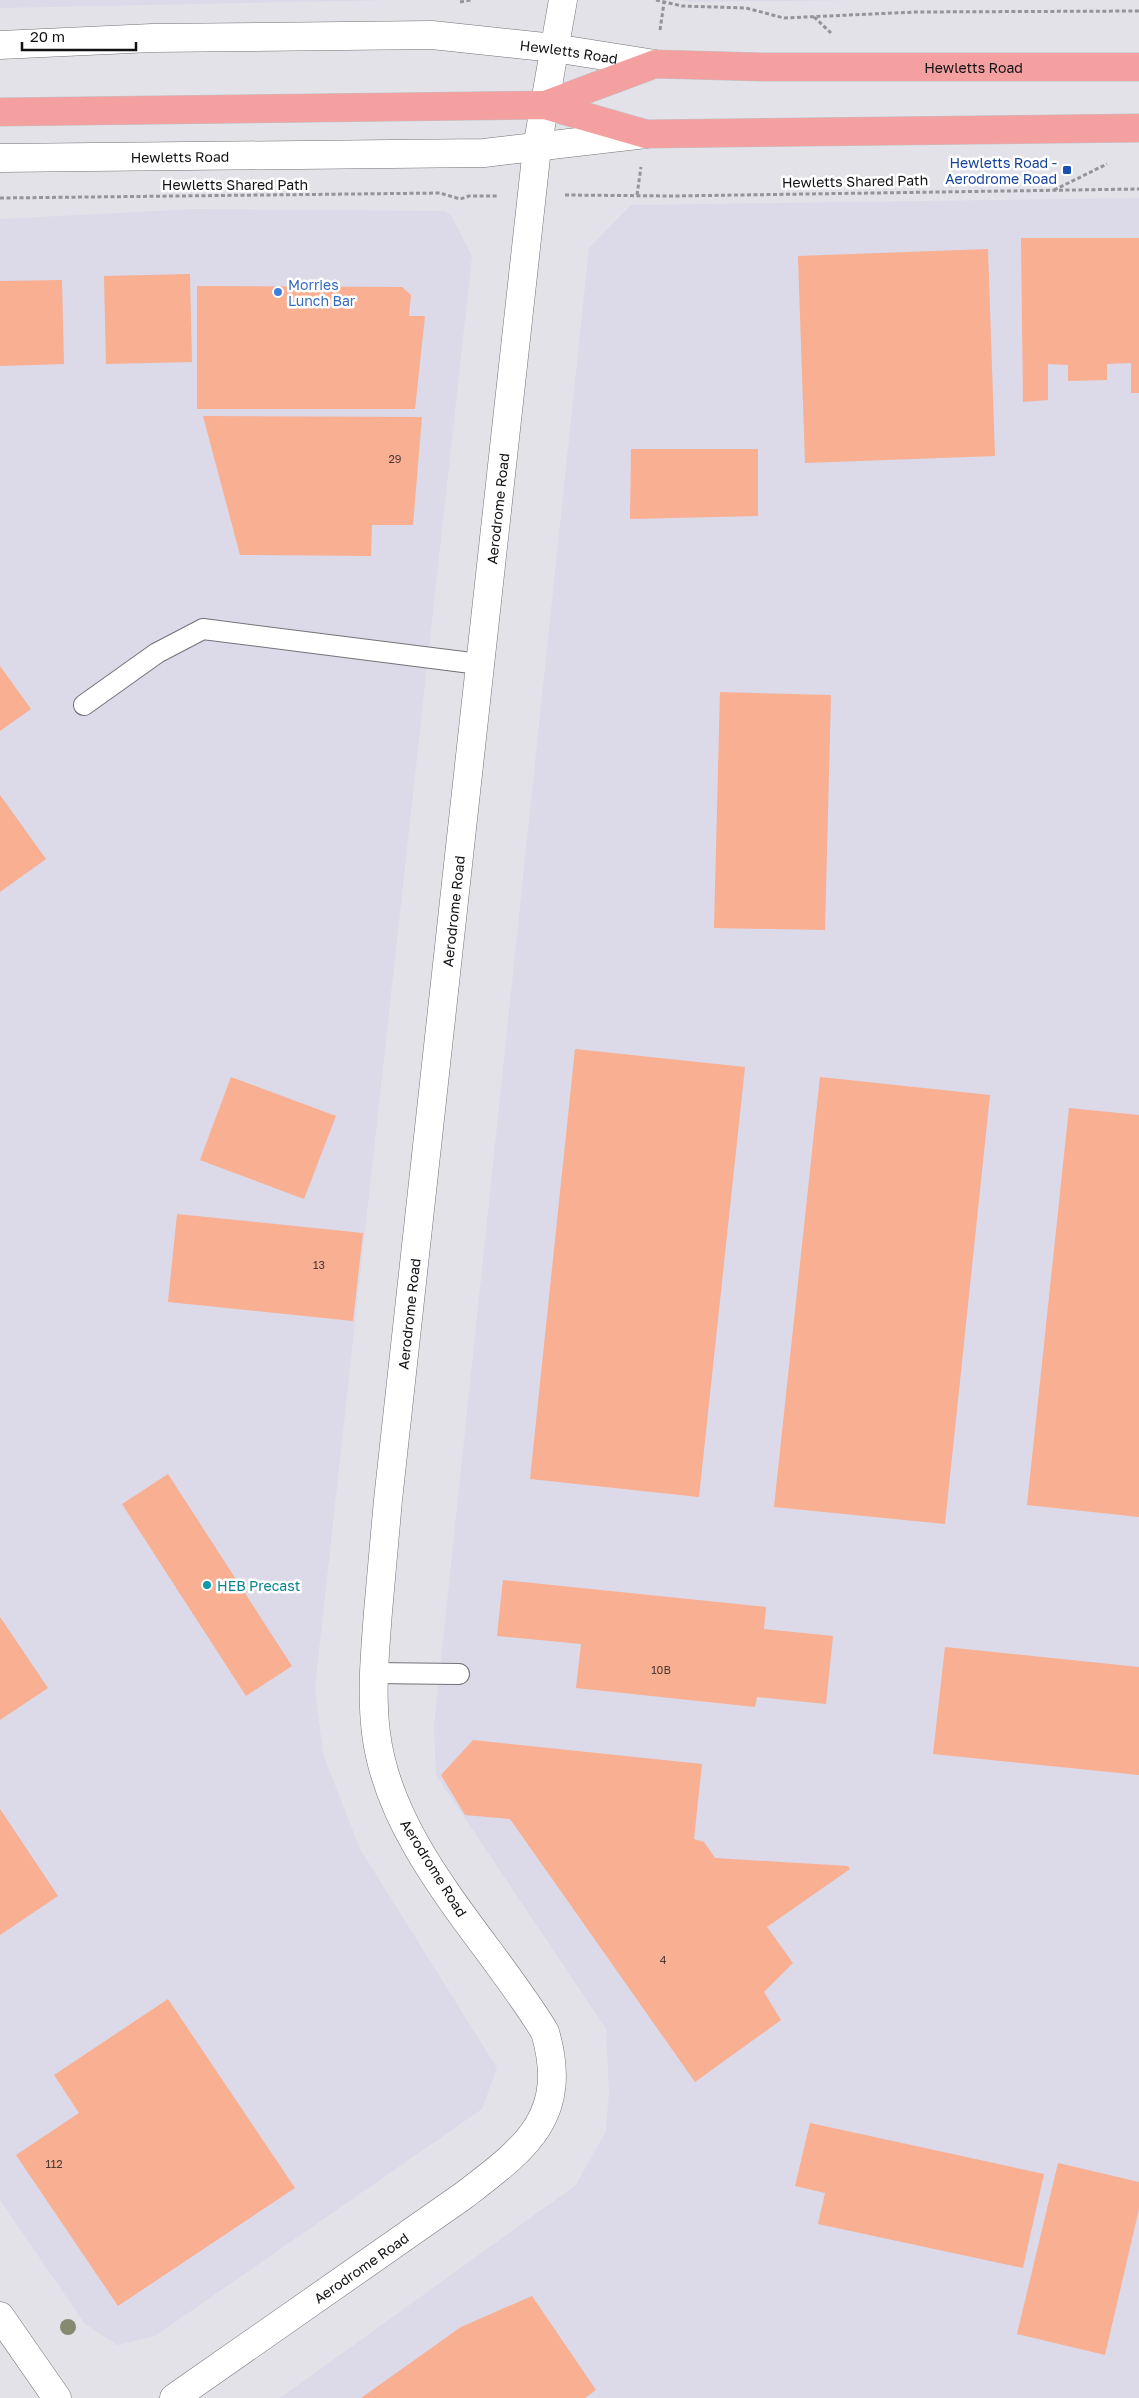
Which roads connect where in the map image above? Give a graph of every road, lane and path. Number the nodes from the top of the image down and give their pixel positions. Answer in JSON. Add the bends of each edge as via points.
{"nodes":[{"id":1,"x":563,"y":0,"type":"edge"},
{"id":2,"x":656,"y":0,"type":"edge"},
{"id":3,"x":1139,"y":11,"type":"edge"},
{"id":4,"x":0,"y":45,"type":"edge"},
{"id":5,"x":554,"y":48,"type":"junction"},
{"id":6,"x":655,"y":64,"type":"junction"},
{"id":7,"x":1139,"y":66,"type":"edge"},
{"id":8,"x":545,"y":105,"type":"junction"},
{"id":9,"x":0,"y":112,"type":"edge"},
{"id":10,"x":1139,"y":128,"type":"edge"},
{"id":11,"x":646,"y":134,"type":"junction"},
{"id":12,"x":537,"y":148,"type":"junction"},
{"id":13,"x":0,"y":158,"type":"edge"},
{"id":14,"x":1087,"y":173,"type":"dead end"},
{"id":15,"x":1139,"y":189,"type":"edge"},
{"id":16,"x":1053,"y":190,"type":"junction"},
{"id":17,"x":602,"y":195,"type":"dead end"},
{"id":18,"x":469,"y":196,"type":"dead end"},
{"id":19,"x":0,"y":198,"type":"edge"},
{"id":20,"x":480,"y":664,"type":"junction"},
{"id":21,"x":84,"y":705,"type":"dead end"},
{"id":22,"x":373,"y":1673,"type":"junction"},
{"id":23,"x":459,"y":1674,"type":"dead end"},
{"id":24,"x":0,"y":2316,"type":"edge"},
{"id":25,"x":57,"y":2398,"type":"edge"},
{"id":26,"x":174,"y":2398,"type":"edge"}],
"edges":[{"from":1,"to":5,"type":"street","name":"Aerodrome Road"},
{"from":2,"to":3,"type":"path","via":[[682,6],[746,8],[784,18],[916,12]]},
{"from":4,"to":5,"type":"street","name":"Hewletts Road","via":[[152,38],[432,35]]},
{"from":5,"to":6,"type":"street","name":"Hewletts Road"},
{"from":5,"to":8,"type":"street","name":"Aerodrome Road"},
{"from":6,"to":7,"type":"highway","name":"Hewletts Road","via":[[763,67]]},
{"from":6,"to":8,"type":"highway"},
{"from":8,"to":9,"type":"highway"},
{"from":8,"to":11,"type":"highway"},
{"from":8,"to":12,"type":"street","name":"Aerodrome Road"},
{"from":10,"to":11,"type":"highway","name":"Hewletts Road"},
{"from":11,"to":12,"type":"street","name":"Hewletts Road"},
{"from":12,"to":13,"type":"street","name":"Hewletts Road","via":[[484,153]]},
{"from":12,"to":20,"type":"street","name":"Aerodrome Road"},
{"from":14,"to":16,"type":"path"},
{"from":15,"to":16,"type":"path","name":"Hewletts Shared Path"},
{"from":16,"to":17,"type":"path","name":"Hewletts Shared Path"},
{"from":18,"to":19,"type":"path","name":"Hewletts Shared Path","via":[[460,199],[440,193]]},
{"from":20,"to":21,"type":"lane","via":[[203,628],[156,653]]},
{"from":20,"to":22,"type":"street","name":"Aerodrome Road","via":[[388,1500]]},
{"from":22,"to":23,"type":"lane"},
{"from":22,"to":26,"type":"street","name":"Aerodrome Road","via":[[376,1734],[385,1774],[399,1812],[423,1856],[545,2032],[551,2051],[550,2101],[540,2125],[501,2167]]},
{"from":24,"to":25,"type":"street"}]}
